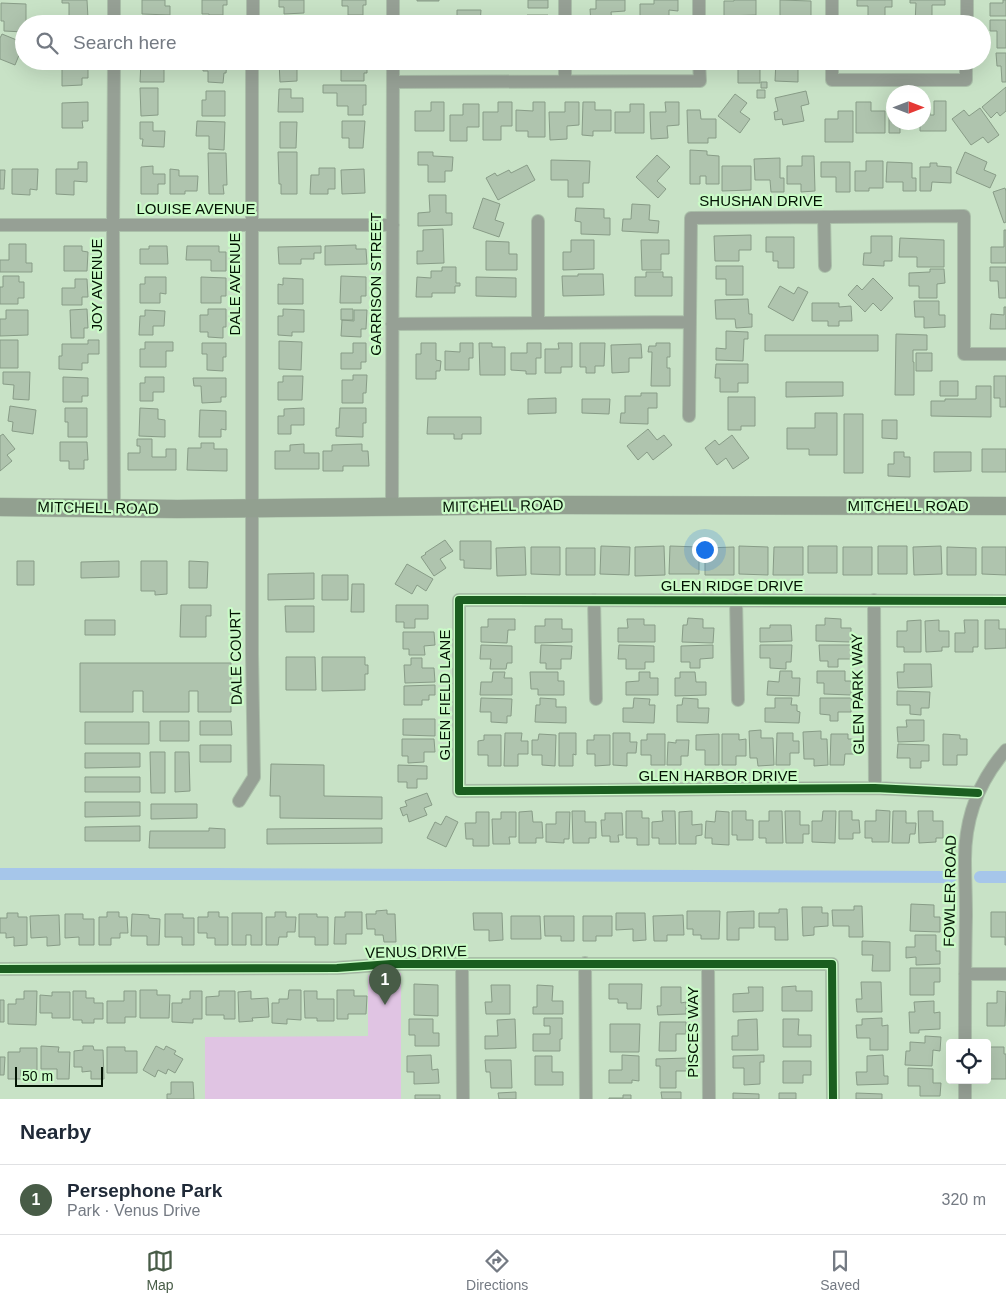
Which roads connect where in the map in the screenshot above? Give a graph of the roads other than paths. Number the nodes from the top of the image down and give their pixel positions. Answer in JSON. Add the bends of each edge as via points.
{"nodes":[{"id":1,"x":114,"y":0,"type":"edge"},
{"id":2,"x":253,"y":0,"type":"edge"},
{"id":3,"x":393,"y":0,"type":"edge"},
{"id":4,"x":565,"y":0,"type":"edge"},
{"id":5,"x":699,"y":0,"type":"edge"},
{"id":6,"x":832,"y":0,"type":"edge"},
{"id":7,"x":967,"y":0,"type":"edge"},
{"id":8,"x":114,"y":15,"type":"edge"},
{"id":9,"x":253,"y":15,"type":"edge"},
{"id":10,"x":393,"y":15,"type":"edge"},
{"id":11,"x":565,"y":15,"type":"edge"},
{"id":12,"x":699,"y":15,"type":"edge"},
{"id":13,"x":832,"y":15,"type":"edge"},
{"id":14,"x":967,"y":15,"type":"edge"},
{"id":15,"x":114,"y":70,"type":"edge"},
{"id":16,"x":252,"y":70,"type":"edge"},
{"id":17,"x":393,"y":70,"type":"edge"},
{"id":18,"x":565,"y":70,"type":"edge"},
{"id":19,"x":700,"y":70,"type":"edge"},
{"id":20,"x":832,"y":70,"type":"edge"},
{"id":21,"x":966,"y":70,"type":"edge"},
{"id":22,"x":565,"y":81,"type":"junction"},
{"id":23,"x":393,"y":82,"type":"junction"},
{"id":24,"x":824,"y":217,"type":"junction"},
{"id":25,"x":538,"y":220,"type":"dead end"},
{"id":26,"x":0,"y":225,"type":"edge"},
{"id":27,"x":113,"y":225,"type":"junction"},
{"id":28,"x":252,"y":225,"type":"junction"},
{"id":29,"x":392,"y":225,"type":"junction"},
{"id":30,"x":825,"y":266,"type":"dead end"},
{"id":31,"x":690,"y":322,"type":"junction"},
{"id":32,"x":538,"y":323,"type":"junction"},
{"id":33,"x":392,"y":324,"type":"junction"},
{"id":34,"x":1006,"y":354,"type":"edge"},
{"id":35,"x":689,"y":416,"type":"dead end"},
{"id":36,"x":1006,"y":506,"type":"edge"},
{"id":37,"x":0,"y":507,"type":"edge"},
{"id":38,"x":114,"y":508,"type":"junction"},
{"id":39,"x":252,"y":508,"type":"junction"},
{"id":40,"x":392,"y":508,"type":"junction"},
{"id":41,"x":459,"y":600,"type":"joint"},
{"id":42,"x":594,"y":600,"type":"junction"},
{"id":43,"x":736,"y":600,"type":"junction"},
{"id":44,"x":874,"y":600,"type":"junction"},
{"id":45,"x":1006,"y":601,"type":"edge"},
{"id":46,"x":596,"y":698,"type":"dead end"},
{"id":47,"x":738,"y":700,"type":"dead end"},
{"id":48,"x":1006,"y":750,"type":"edge"},
{"id":49,"x":875,"y":788,"type":"junction"},
{"id":50,"x":458,"y":791,"type":"joint"},
{"id":51,"x":978,"y":793,"type":"junction"},
{"id":52,"x":239,"y":801,"type":"dead end"},
{"id":53,"x":585,"y":964,"type":"junction"},
{"id":54,"x":708,"y":964,"type":"junction"},
{"id":55,"x":462,"y":965,"type":"junction"},
{"id":56,"x":0,"y":970,"type":"edge"},
{"id":57,"x":965,"y":974,"type":"junction"},
{"id":58,"x":1006,"y":974,"type":"edge"},
{"id":59,"x":965,"y":1039,"type":"edge"},
{"id":60,"x":965,"y":1084,"type":"edge"},
{"id":61,"x":462,"y":1099,"type":"edge"},
{"id":62,"x":586,"y":1099,"type":"edge"},
{"id":63,"x":709,"y":1099,"type":"edge"},
{"id":64,"x":832,"y":1099,"type":"edge"},
{"id":65,"x":965,"y":1099,"type":"edge"}],
"edges":[{"from":1,"to":8,"type":"street"},
{"from":2,"to":9,"type":"street"},
{"from":3,"to":10,"type":"street"},
{"from":4,"to":11,"type":"street"},
{"from":5,"to":12,"type":"street"},
{"from":6,"to":13,"type":"street"},
{"from":7,"to":14,"type":"street"},
{"from":15,"to":27,"type":"street","name":"JOY AVENUE"},
{"from":16,"to":28,"type":"street","name":"DALE AVENUE"},
{"from":17,"to":23,"type":"street","name":"GARRISON STREET"},
{"from":18,"to":22,"type":"street"},
{"from":19,"to":22,"type":"street","via":[[700,81]]},
{"from":20,"to":21,"type":"street","via":[[832,80],[966,80]]},
{"from":22,"to":23,"type":"street"},
{"from":23,"to":29,"type":"street","name":"GARRISON STREET"},
{"from":24,"to":30,"type":"street"},
{"from":24,"to":31,"type":"street","name":"SHUSHAN DRIVE","via":[[691,218]]},
{"from":24,"to":34,"type":"street","name":"SHUSHAN DRIVE","via":[[964,216],[964,354]]},
{"from":25,"to":32,"type":"street"},
{"from":26,"to":27,"type":"street","name":"LOUISE AVENUE"},
{"from":27,"to":28,"type":"street","name":"LOUISE AVENUE"},
{"from":27,"to":38,"type":"street","name":"JOY AVENUE"},
{"from":28,"to":29,"type":"street","name":"LOUISE AVENUE"},
{"from":28,"to":39,"type":"street","name":"DALE AVENUE"},
{"from":29,"to":33,"type":"street","name":"GARRISON STREET"},
{"from":31,"to":32,"type":"street"},
{"from":31,"to":35,"type":"street"},
{"from":32,"to":33,"type":"street"},
{"from":33,"to":40,"type":"street","name":"GARRISON STREET"},
{"from":36,"to":40,"type":"main road","name":"MITCHELL ROAD"},
{"from":37,"to":38,"type":"main road","name":"MITCHELL ROAD"},
{"from":38,"to":39,"type":"main road","name":"MITCHELL ROAD"},
{"from":39,"to":40,"type":"main road","name":"MITCHELL ROAD"},
{"from":39,"to":52,"type":"street","name":"DALE COURT","via":[[254,777]]},
{"from":41,"to":42,"type":"street","name":"GLEN RIDGE DRIVE"},
{"from":41,"to":50,"type":"street","name":"GLEN FIELD LANE"},
{"from":42,"to":43,"type":"street","name":"GLEN RIDGE DRIVE"},
{"from":42,"to":46,"type":"street"},
{"from":43,"to":44,"type":"street","name":"GLEN RIDGE DRIVE"},
{"from":43,"to":47,"type":"street"},
{"from":44,"to":45,"type":"street","name":"GLEN RIDGE DRIVE"},
{"from":44,"to":49,"type":"street","name":"GLEN PARK WAY"},
{"from":48,"to":51,"type":"street","name":"FOWLER ROAD"},
{"from":49,"to":50,"type":"street","name":"GLEN HARBOR DRIVE"},
{"from":49,"to":51,"type":"street","name":"GLEN HARBOR DRIVE"},
{"from":51,"to":57,"type":"street","name":"FOWLER ROAD","via":[[966,843]]},
{"from":53,"to":54,"type":"street","name":"VENUS DRIVE"},
{"from":53,"to":55,"type":"street","name":"VENUS DRIVE"},
{"from":53,"to":62,"type":"street"},
{"from":54,"to":63,"type":"street","name":"PISCES WAY"},
{"from":54,"to":64,"type":"street","name":"VENUS DRIVE","via":[[832,964]]},
{"from":55,"to":56,"type":"street","name":"VENUS DRIVE"},
{"from":55,"to":61,"type":"street"},
{"from":57,"to":58,"type":"street"},
{"from":57,"to":59,"type":"street","name":"FOWLER ROAD"},
{"from":60,"to":65,"type":"street"}]}
